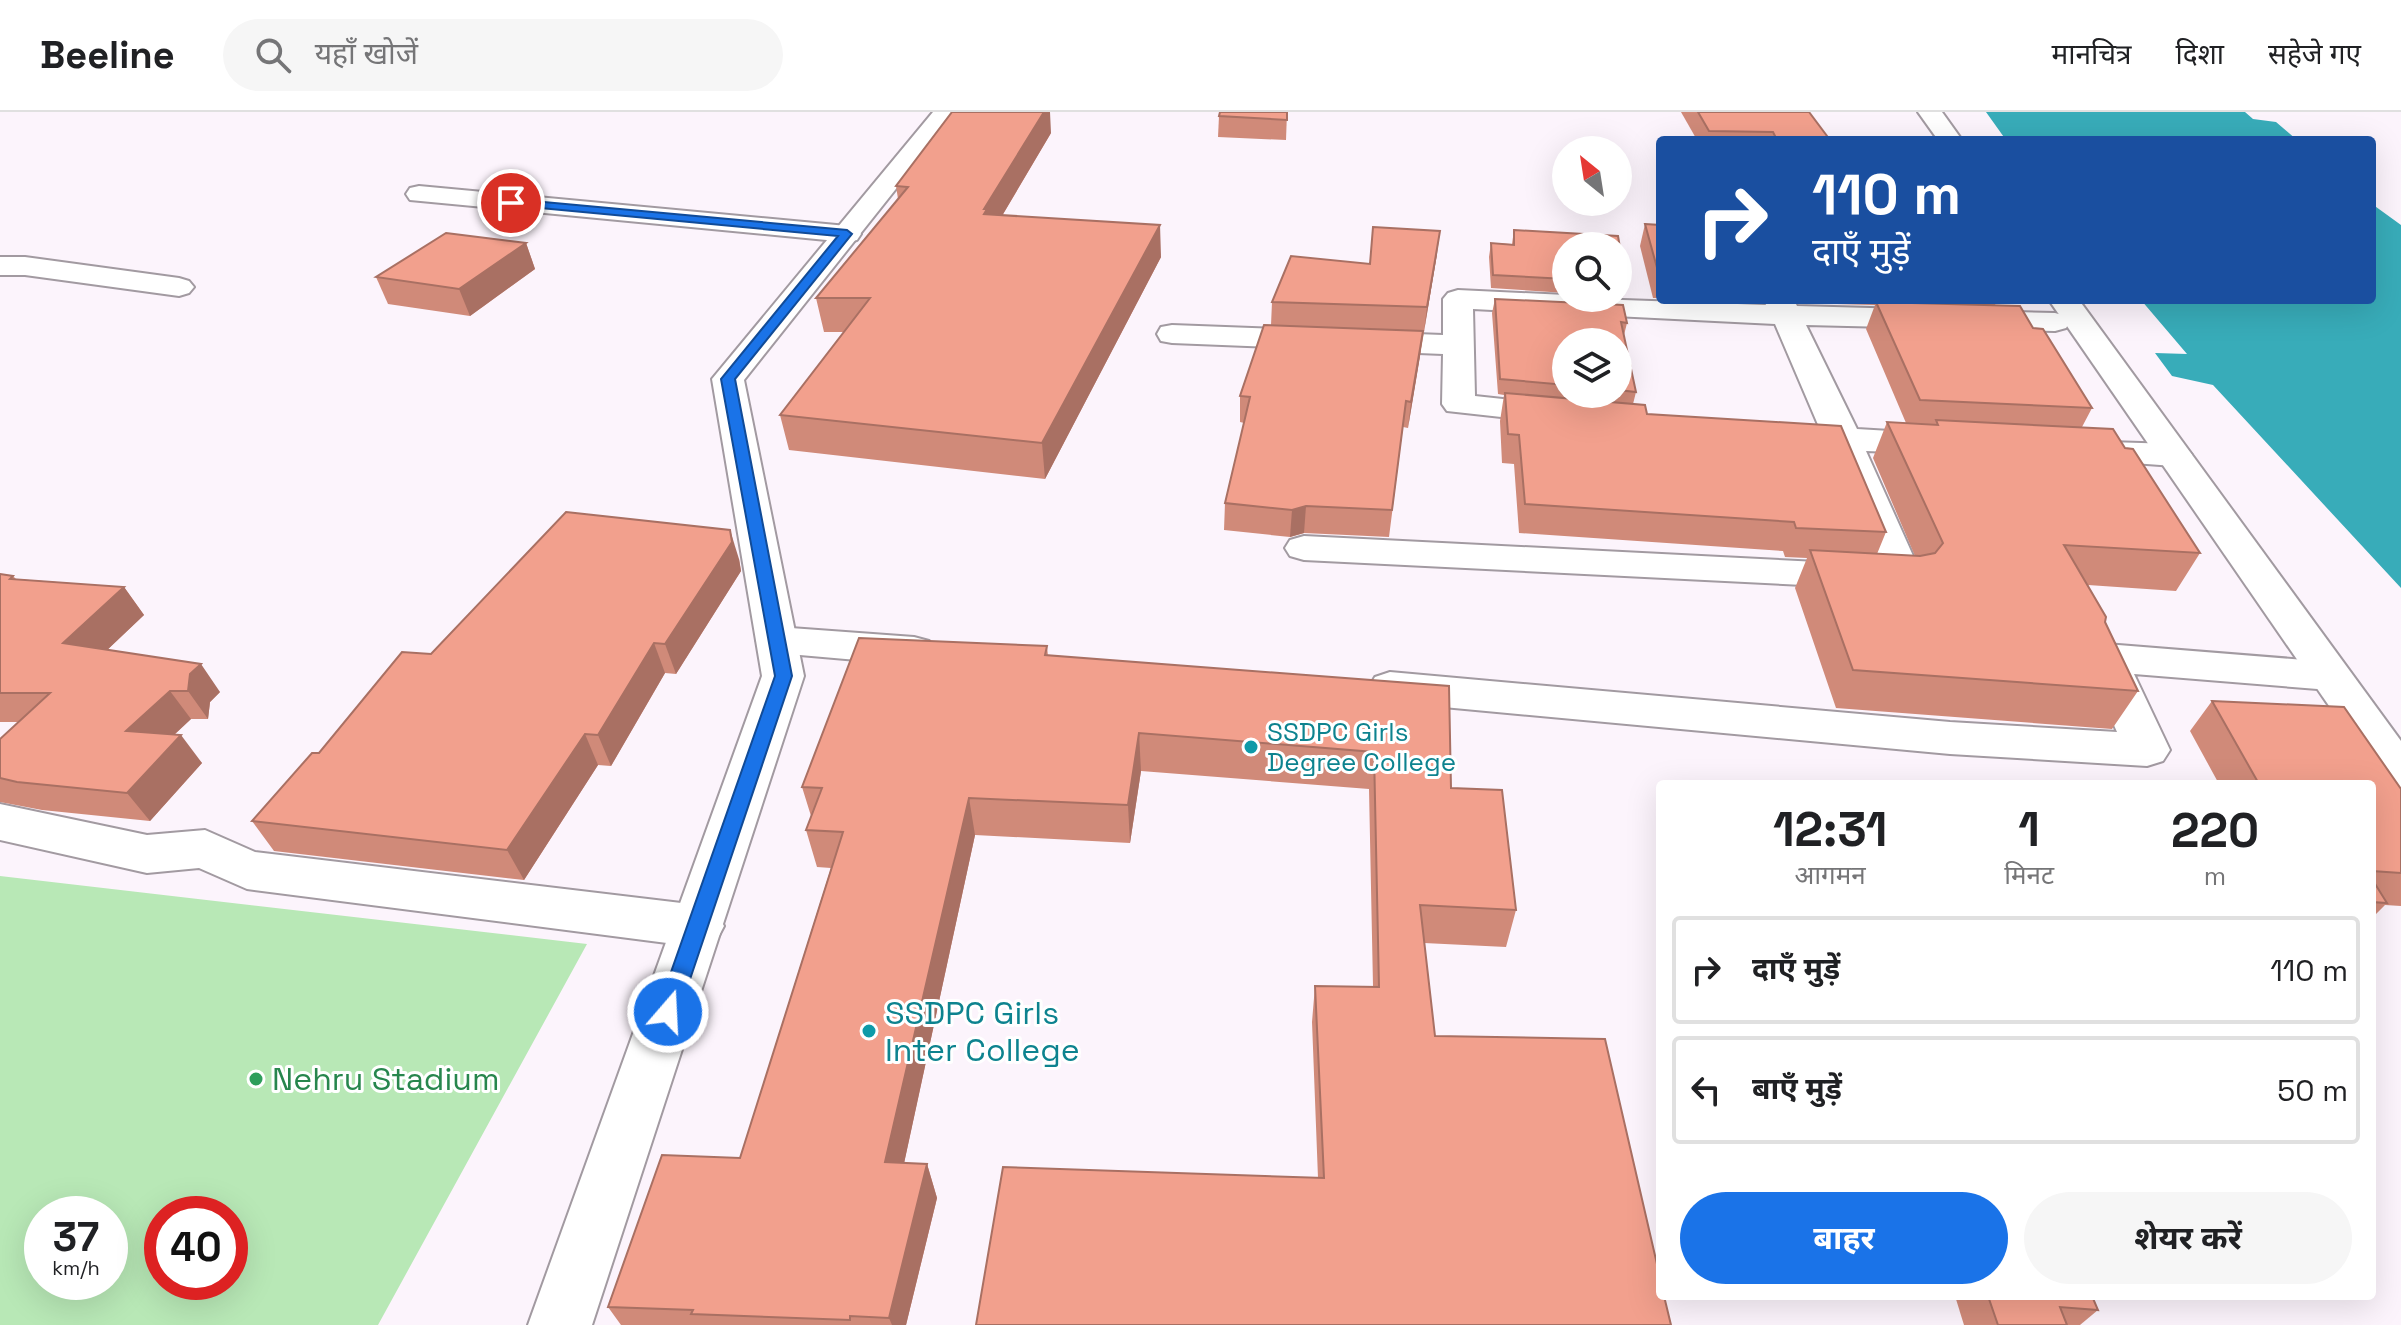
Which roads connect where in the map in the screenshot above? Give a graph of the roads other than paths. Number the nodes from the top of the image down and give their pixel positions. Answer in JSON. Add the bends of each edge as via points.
{"nodes":[{"id":1,"x":945,"y":112,"type":"edge"},
{"id":2,"x":1930,"y":112,"type":"edge"},
{"id":3,"x":1947,"y":136,"type":"edge"},
{"id":4,"x":419,"y":194,"type":"dead end"},
{"id":5,"x":847,"y":234,"type":"junction"},
{"id":6,"x":0,"y":266,"type":"edge"},
{"id":7,"x":179,"y":287,"type":"dead end"},
{"id":8,"x":1656,"y":304,"type":"edge"},
{"id":9,"x":1661,"y":304,"type":"edge"},
{"id":10,"x":1783,"y":307,"type":"edge"},
{"id":11,"x":2060,"y":311,"type":"edge"},
{"id":12,"x":1172,"y":334,"type":"dead end"},
{"id":13,"x":1459,"y":345,"type":"junction"},
{"id":14,"x":1597,"y":417,"type":"edge"},
{"id":15,"x":1829,"y":438,"type":"junction"},
{"id":16,"x":1970,"y":445,"type":"edge"},
{"id":17,"x":2048,"y":449,"type":"edge"},
{"id":18,"x":2174,"y":455,"type":"junction"},
{"id":19,"x":1304,"y":548,"type":"dead end"},
{"id":20,"x":777,"y":640,"type":"junction"},
{"id":21,"x":950,"y":653,"type":"edge"},
{"id":22,"x":2330,"y":676,"type":"junction"},
{"id":23,"x":1344,"y":683,"type":"edge"},
{"id":24,"x":2401,"y":775,"type":"edge"},
{"id":25,"x":0,"y":822,"type":"edge"},
{"id":26,"x":698,"y":926,"type":"junction"},
{"id":27,"x":560,"y":1325,"type":"edge"}],
"edges":[{"from":1,"to":5,"type":"street"},
{"from":2,"to":3,"type":"street"},
{"from":4,"to":5,"type":"street"},
{"from":5,"to":20,"type":"street","via":[[728,379]]},
{"from":6,"to":7,"type":"street"},
{"from":8,"to":13,"type":"street","via":[[1458,299]]},
{"from":9,"to":10,"type":"street"},
{"from":10,"to":11,"type":"street"},
{"from":10,"to":15,"type":"street"},
{"from":11,"to":18,"type":"street"},
{"from":12,"to":13,"type":"street"},
{"from":13,"to":14,"type":"street","via":[[1459,404]]},
{"from":15,"to":16,"type":"street"},
{"from":15,"to":19,"type":"street","via":[[1903,578]]},
{"from":17,"to":18,"type":"street"},
{"from":18,"to":22,"type":"street"},
{"from":20,"to":21,"type":"street"},
{"from":20,"to":26,"type":"street","via":[[783,676]]},
{"from":22,"to":23,"type":"street","via":[[2106,658],[2147,750],[1950,738]]},
{"from":22,"to":24,"type":"street"},
{"from":25,"to":26,"type":"street","via":[[147,854],[205,849],[247,870]]},
{"from":26,"to":27,"type":"street"}]}
